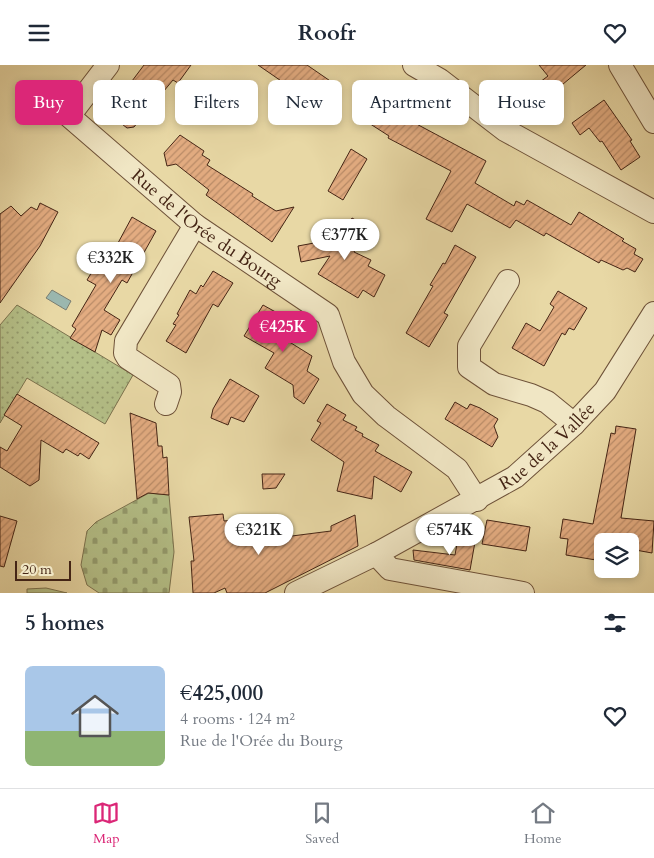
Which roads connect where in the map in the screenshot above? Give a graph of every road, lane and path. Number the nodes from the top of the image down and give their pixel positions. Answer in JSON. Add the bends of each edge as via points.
{"nodes":[{"id":1,"x":108,"y":65,"type":"edge"},
{"id":2,"x":414,"y":65,"type":"edge"},
{"id":3,"x":620,"y":65,"type":"edge"},
{"id":4,"x":654,"y":122,"type":"edge"},
{"id":5,"x":654,"y":213,"type":"edge"},
{"id":6,"x":195,"y":225,"type":"junction"},
{"id":7,"x":508,"y":281,"type":"dead end"},
{"id":8,"x":654,"y":313,"type":"edge"},
{"id":9,"x":166,"y":404,"type":"dead end"},
{"id":10,"x":574,"y":424,"type":"junction"},
{"id":11,"x":477,"y":500,"type":"junction"},
{"id":12,"x":376,"y":554,"type":"junction"},
{"id":13,"x":296,"y":593,"type":"edge"},
{"id":14,"x":523,"y":593,"type":"edge"}],
"edges":[{"from":1,"to":6,"type":"street","name":"Rue de l'Orée du Bourg","via":[[69,116]]},
{"from":2,"to":5,"type":"street","via":[[440,80],[505,130]]},
{"from":3,"to":4,"type":"street"},
{"from":6,"to":9,"type":"street","via":[[126,341],[128,358],[169,385]]},
{"from":6,"to":11,"type":"street","name":"Rue de l'Orée du Bourg","via":[[328,315],[344,362],[363,394],[386,416],[457,469]]},
{"from":7,"to":10,"type":"street","via":[[469,345],[469,367],[494,385],[547,402]]},
{"from":8,"to":10,"type":"street","name":"Rue de la Vallée","via":[[605,391]]},
{"from":10,"to":11,"type":"street","name":"Rue de la Vallée","via":[[516,477]]},
{"from":11,"to":12,"type":"street","name":"Rue de la Vallée"},
{"from":12,"to":13,"type":"street","name":"Rue de la Vallée"},
{"from":12,"to":14,"type":"street","via":[[390,569]]}]}
